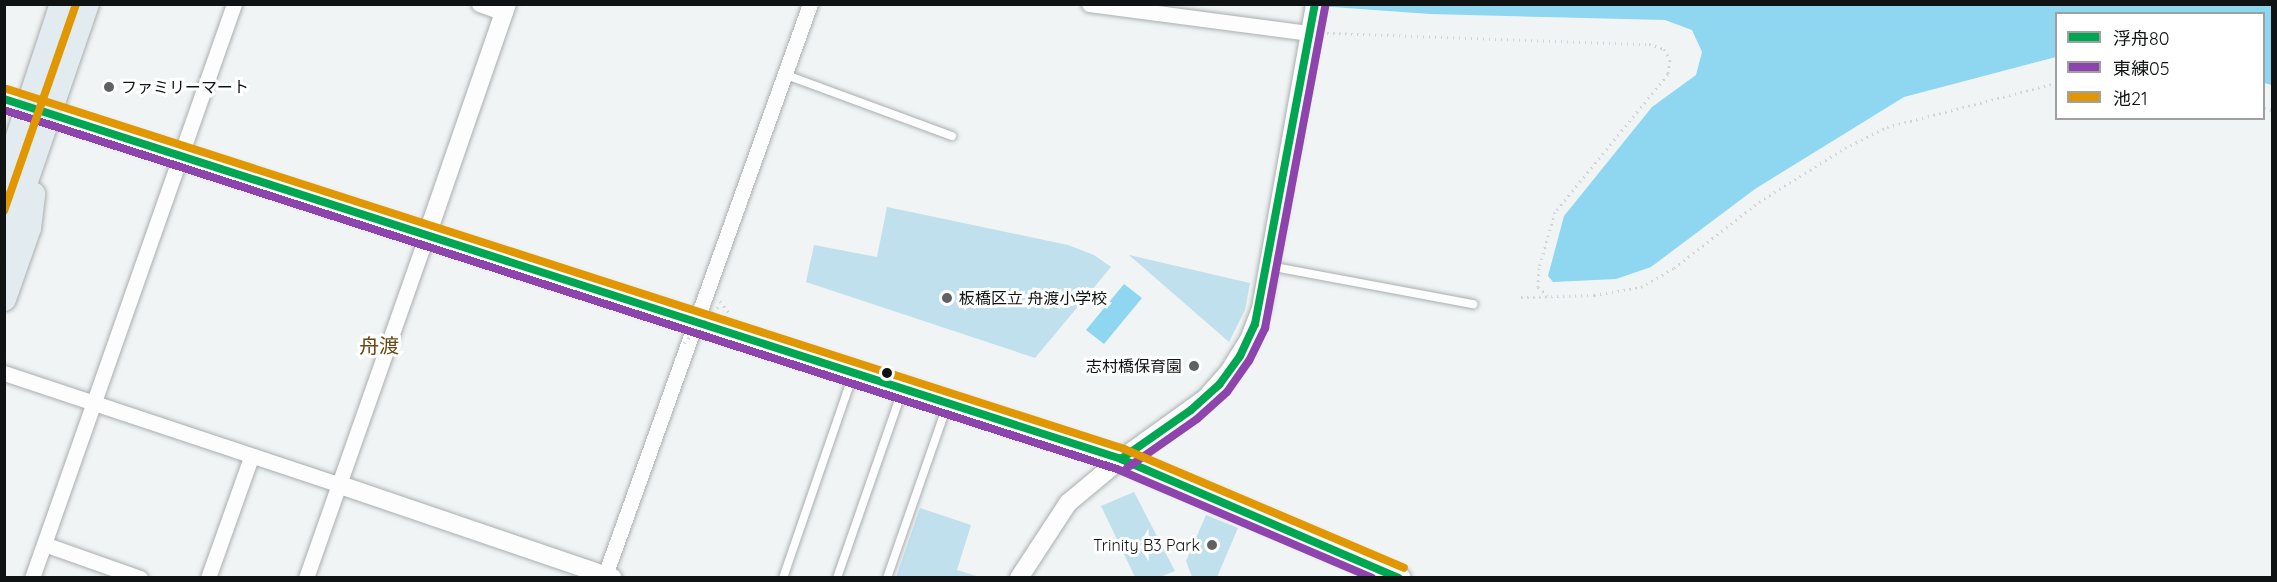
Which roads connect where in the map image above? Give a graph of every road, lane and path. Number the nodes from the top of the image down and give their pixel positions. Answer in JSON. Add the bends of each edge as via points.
{"nodes":[{"id":1,"x":62,"y":4,"type":"edge"},
{"id":2,"x":87,"y":4,"type":"edge"},
{"id":3,"x":234,"y":4,"type":"edge"},
{"id":4,"x":479,"y":4,"type":"edge"},
{"id":5,"x":810,"y":4,"type":"edge"},
{"id":6,"x":1089,"y":4,"type":"edge"},
{"id":7,"x":1315,"y":4,"type":"edge"},
{"id":8,"x":506,"y":9,"type":"edge"},
{"id":9,"x":1309,"y":29,"type":"junction"},
{"id":10,"x":786,"y":75,"type":"junction"},
{"id":11,"x":2055,"y":83,"type":"edge"},
{"id":12,"x":15,"y":102,"type":"edge"},
{"id":13,"x":50,"y":114,"type":"junction"},
{"id":14,"x":952,"y":136,"type":"dead end"},
{"id":15,"x":39,"y":153,"type":"junction"},
{"id":16,"x":181,"y":157,"type":"junction"},
{"id":17,"x":4,"y":179,"type":"edge"},
{"id":18,"x":427,"y":236,"type":"junction"},
{"id":19,"x":4,"y":245,"type":"edge"},
{"id":20,"x":1268,"y":266,"type":"junction"},
{"id":21,"x":1548,"y":296,"type":"junction"},
{"id":22,"x":1521,"y":297,"type":"dead end"},
{"id":23,"x":4,"y":299,"type":"edge"},
{"id":24,"x":719,"y":299,"type":"dead end"},
{"id":25,"x":1473,"y":304,"type":"dead end"},
{"id":26,"x":697,"y":323,"type":"junction"},
{"id":27,"x":684,"y":343,"type":"dead end"},
{"id":28,"x":4,"y":373,"type":"edge"},
{"id":29,"x":854,"y":373,"type":"junction"},
{"id":30,"x":903,"y":389,"type":"junction"},
{"id":31,"x":948,"y":403,"type":"junction"},
{"id":32,"x":94,"y":404,"type":"junction"},
{"id":33,"x":251,"y":456,"type":"junction"},
{"id":34,"x":1121,"y":459,"type":"junction"},
{"id":35,"x":340,"y":485,"type":"junction"},
{"id":36,"x":44,"y":544,"type":"junction"},
{"id":37,"x":607,"y":577,"type":"edge"},
{"id":38,"x":32,"y":578,"type":"edge"},
{"id":39,"x":140,"y":578,"type":"edge"},
{"id":40,"x":208,"y":578,"type":"edge"},
{"id":41,"x":306,"y":578,"type":"edge"},
{"id":42,"x":783,"y":578,"type":"edge"},
{"id":43,"x":837,"y":578,"type":"edge"},
{"id":44,"x":887,"y":578,"type":"edge"},
{"id":45,"x":1019,"y":578,"type":"edge"},
{"id":46,"x":1400,"y":578,"type":"edge"}],
"edges":[{"from":1,"to":12,"type":"highway"},
{"from":2,"to":13,"type":"highway"},
{"from":3,"to":16,"type":"street"},
{"from":4,"to":8,"type":"street"},
{"from":5,"to":10,"type":"street"},
{"from":6,"to":9,"type":"street"},
{"from":7,"to":9,"type":"street"},
{"from":8,"to":18,"type":"street"},
{"from":9,"to":20,"type":"street"},
{"from":9,"to":21,"type":"path","via":[[1649,44],[1664,49],[1671,60],[1668,74],[1555,212],[1539,268],[1538,287]]},
{"from":10,"to":14,"type":"lane"},
{"from":10,"to":26,"type":"street"},
{"from":11,"to":21,"type":"path","via":[[1887,127],[1759,202],[1674,268],[1641,287],[1594,295]]},
{"from":12,"to":13,"type":"main road"},
{"from":12,"to":17,"type":"highway"},
{"from":13,"to":15,"type":"highway"},
{"from":13,"to":16,"type":"main road"},
{"from":15,"to":19,"type":"highway"},
{"from":15,"to":23,"type":"highway","via":[[28,228]]},
{"from":16,"to":18,"type":"main road"},
{"from":16,"to":32,"type":"street"},
{"from":18,"to":26,"type":"main road"},
{"from":18,"to":35,"type":"street"},
{"from":20,"to":25,"type":"lane"},
{"from":20,"to":34,"type":"street","via":[[1255,324],[1230,370],[1198,404]]},
{"from":21,"to":22,"type":"path"},
{"from":24,"to":27,"type":"path","bridge":true,"via":[[730,312],[727,315],[718,305]]},
{"from":26,"to":29,"type":"main road"},
{"from":26,"to":37,"type":"street"},
{"from":28,"to":32,"type":"street"},
{"from":29,"to":30,"type":"main road"},
{"from":29,"to":42,"type":"lane"},
{"from":30,"to":31,"type":"main road"},
{"from":30,"to":43,"type":"lane"},
{"from":31,"to":34,"type":"main road"},
{"from":31,"to":44,"type":"lane"},
{"from":32,"to":33,"type":"street"},
{"from":32,"to":36,"type":"street"},
{"from":33,"to":35,"type":"street"},
{"from":33,"to":40,"type":"street"},
{"from":34,"to":45,"type":"street","via":[[1068,503]]},
{"from":34,"to":46,"type":"main road"},
{"from":35,"to":37,"type":"street"},
{"from":35,"to":41,"type":"street"},
{"from":36,"to":38,"type":"street"},
{"from":36,"to":39,"type":"street"}]}
